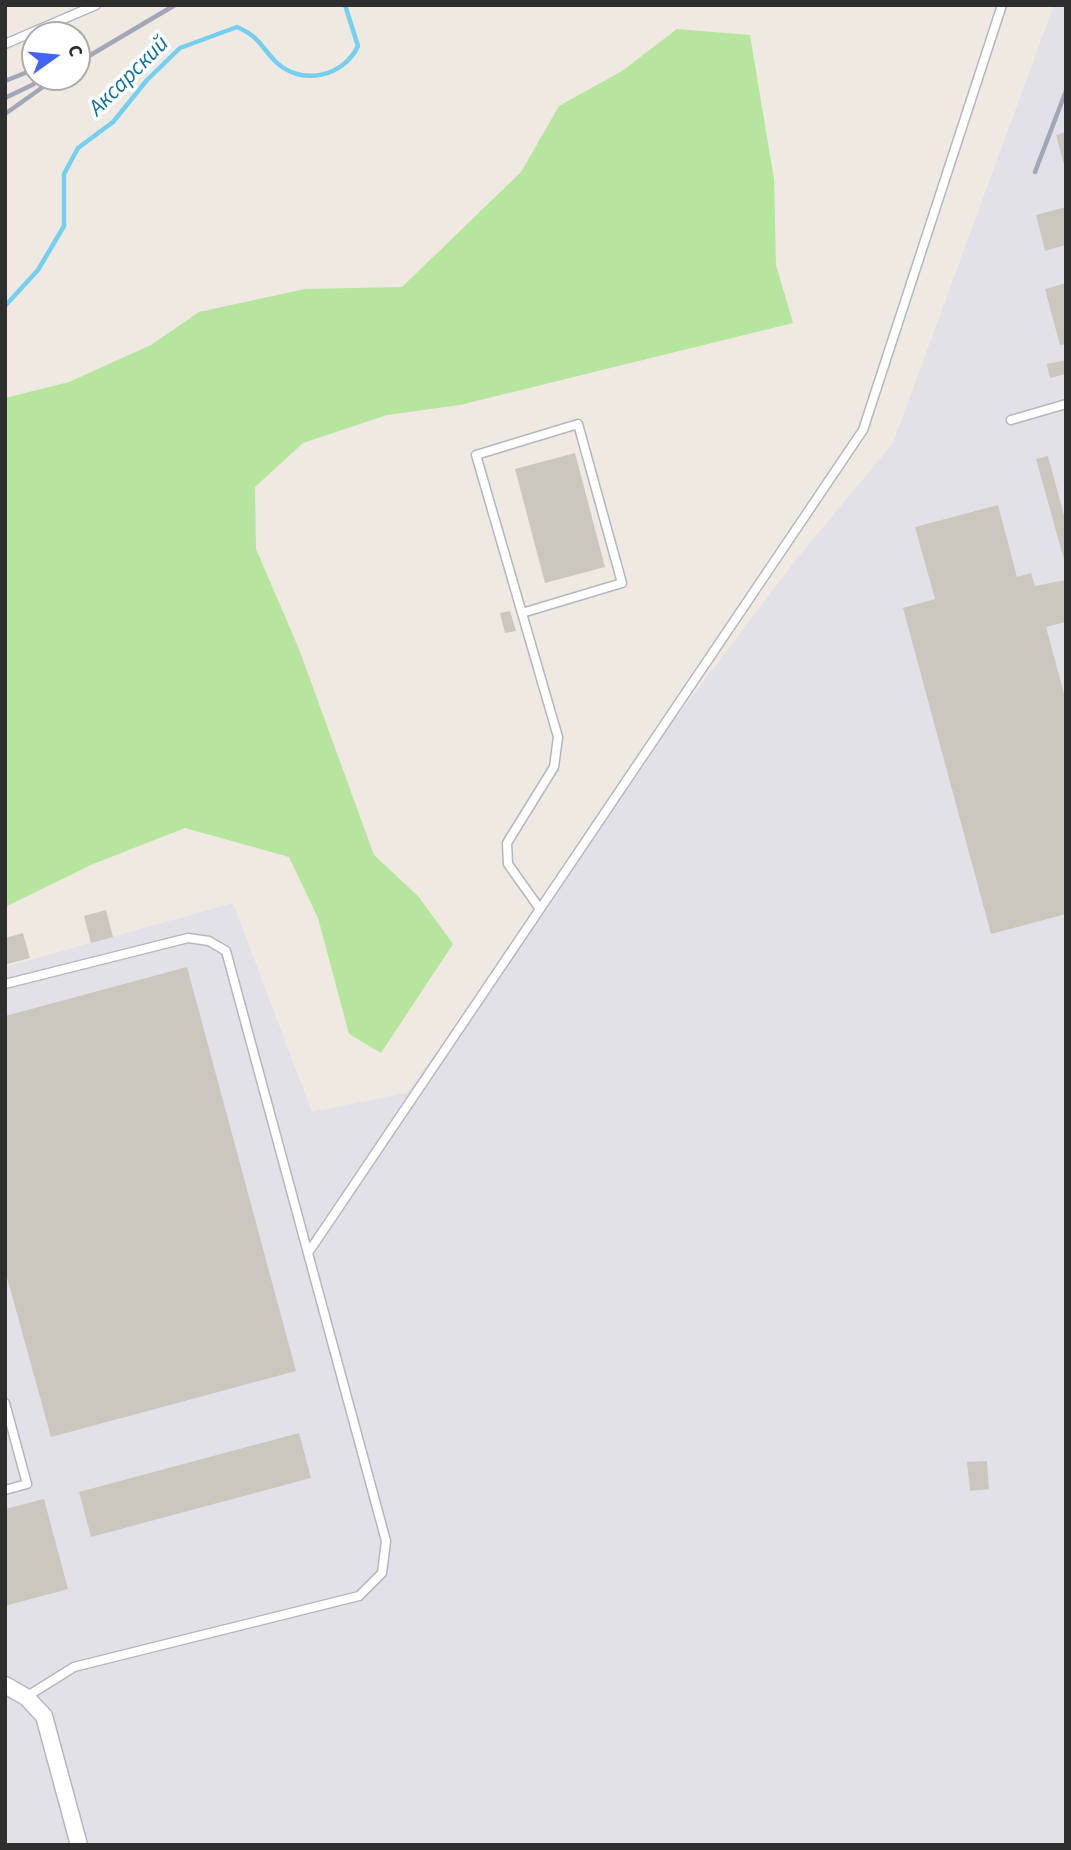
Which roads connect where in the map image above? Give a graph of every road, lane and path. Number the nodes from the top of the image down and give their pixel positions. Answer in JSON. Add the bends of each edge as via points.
{"nodes":[{"id":1,"x":96,"y":5,"type":"edge"},
{"id":2,"x":1002,"y":5,"type":"edge"},
{"id":3,"x":5,"y":44,"type":"edge"},
{"id":4,"x":1066,"y":404,"type":"edge"},
{"id":5,"x":1011,"y":420,"type":"dead end"},
{"id":6,"x":522,"y":613,"type":"junction"},
{"id":7,"x":540,"y":909,"type":"junction"},
{"id":8,"x":5,"y":984,"type":"edge"},
{"id":9,"x":308,"y":1253,"type":"junction"},
{"id":10,"x":5,"y":1403,"type":"edge"},
{"id":11,"x":5,"y":1490,"type":"edge"},
{"id":12,"x":5,"y":1685,"type":"edge"},
{"id":13,"x":26,"y":1697,"type":"junction"},
{"id":14,"x":79,"y":1845,"type":"edge"}],
"edges":[{"from":1,"to":3,"type":"lane"},
{"from":2,"to":7,"type":"lane","via":[[863,430]]},
{"from":4,"to":5,"type":"lane"},
{"from":6,"to":6,"type":"lane","via":[[476,455],[578,424],[622,583]]},
{"from":6,"to":7,"type":"lane","via":[[558,737],[554,767],[507,842],[508,864]]},
{"from":7,"to":9,"type":"lane"},
{"from":8,"to":9,"type":"lane","via":[[188,938],[209,941],[226,951]]},
{"from":9,"to":13,"type":"lane","via":[[386,1541],[382,1573],[359,1596],[75,1667]]},
{"from":10,"to":11,"type":"lane","via":[[27,1484]]},
{"from":12,"to":13,"type":"street"},
{"from":13,"to":14,"type":"street","via":[[44,1716]]}]}
